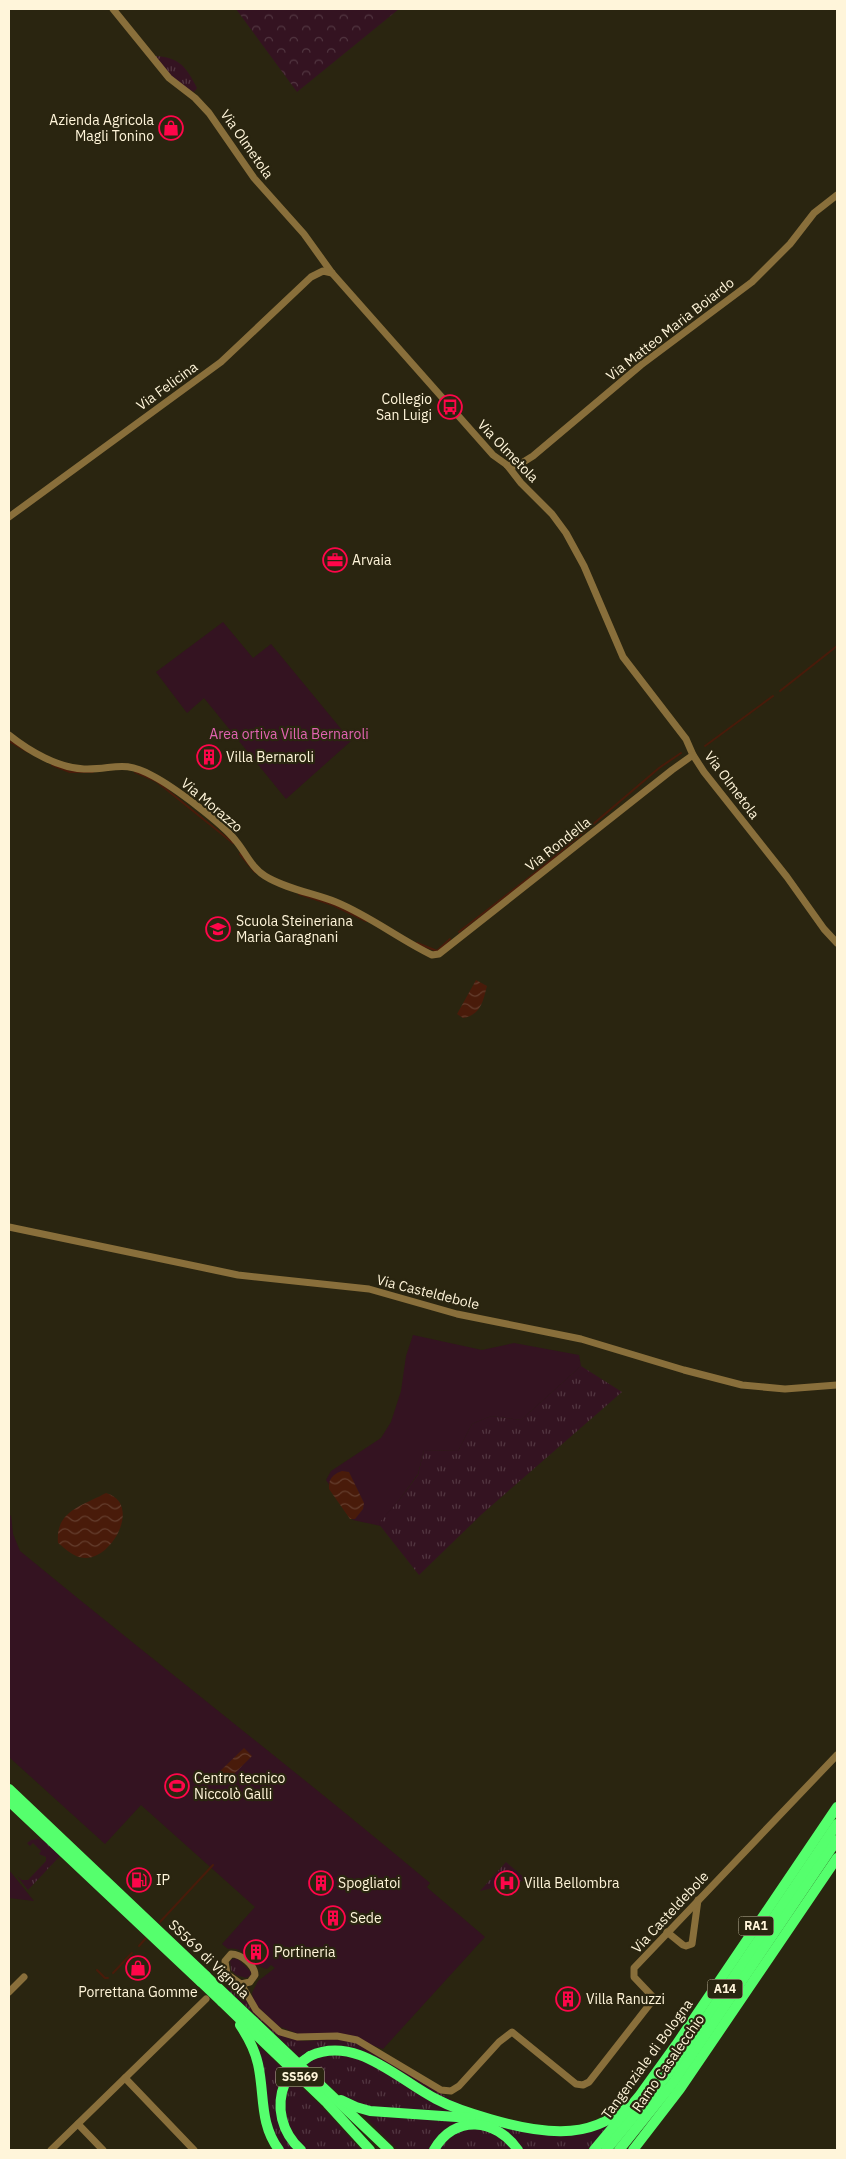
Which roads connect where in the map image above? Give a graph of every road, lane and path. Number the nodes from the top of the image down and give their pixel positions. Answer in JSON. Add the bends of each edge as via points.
{"nodes":[{"id":1,"x":113,"y":9,"type":"edge"},
{"id":2,"x":837,"y":195,"type":"edge"},
{"id":3,"x":332,"y":273,"type":"junction"},
{"id":4,"x":507,"y":466,"type":"junction"},
{"id":5,"x":9,"y":517,"type":"edge"},
{"id":6,"x":9,"y":735,"type":"edge"},
{"id":7,"x":693,"y":755,"type":"junction"},
{"id":8,"x":837,"y":943,"type":"edge"},
{"id":9,"x":439,"y":954,"type":"joint"},
{"id":10,"x":9,"y":1227,"type":"edge"},
{"id":11,"x":837,"y":1385,"type":"edge"},
{"id":12,"x":837,"y":1755,"type":"edge"},
{"id":13,"x":9,"y":1789,"type":"edge"},
{"id":14,"x":9,"y":1801,"type":"edge"},
{"id":15,"x":837,"y":1807,"type":"edge"},
{"id":16,"x":837,"y":1824,"type":"edge"},
{"id":17,"x":837,"y":1840,"type":"edge"},
{"id":18,"x":837,"y":1858,"type":"edge"},
{"id":19,"x":698,"y":1899,"type":"junction"},
{"id":20,"x":667,"y":1932,"type":"junction"},
{"id":21,"x":229,"y":1976,"type":"junction"},
{"id":22,"x":24,"y":1977,"type":"dead end"},
{"id":23,"x":204,"y":1979,"type":"junction"},
{"id":24,"x":253,"y":1979,"type":"junction"},
{"id":25,"x":221,"y":1984,"type":"dead end"},
{"id":26,"x":240,"y":1984,"type":"junction"},
{"id":27,"x":9,"y":1992,"type":"edge"},
{"id":28,"x":206,"y":1999,"type":"dead end"},
{"id":29,"x":225,"y":1999,"type":"junction"},
{"id":30,"x":250,"y":2002,"type":"junction"},
{"id":31,"x":233,"y":2013,"type":"junction"},
{"id":32,"x":676,"y":2045,"type":"junction"},
{"id":33,"x":309,"y":2074,"type":"junction"},
{"id":34,"x":125,"y":2078,"type":"junction"},
{"id":35,"x":660,"y":2117,"type":"junction"},
{"id":36,"x":497,"y":2121,"type":"junction"},
{"id":37,"x":78,"y":2124,"type":"junction"},
{"id":38,"x":51,"y":2150,"type":"edge"},
{"id":39,"x":103,"y":2150,"type":"edge"},
{"id":40,"x":194,"y":2150,"type":"edge"},
{"id":41,"x":279,"y":2150,"type":"edge"},
{"id":42,"x":302,"y":2150,"type":"edge"},
{"id":43,"x":370,"y":2150,"type":"edge"},
{"id":44,"x":389,"y":2150,"type":"edge"},
{"id":45,"x":434,"y":2150,"type":"edge"},
{"id":46,"x":518,"y":2150,"type":"edge"},
{"id":47,"x":594,"y":2150,"type":"edge"},
{"id":48,"x":606,"y":2150,"type":"edge"},
{"id":49,"x":619,"y":2150,"type":"edge"},
{"id":50,"x":633,"y":2150,"type":"edge"},
{"id":51,"x":639,"y":2150,"type":"edge"}],
"edges":[{"from":1,"to":3,"type":"street","name":"Via Olmetola","via":[[169,78],[209,113],[254,178],[304,234]]},
{"from":2,"to":4,"type":"street","name":"Via Matteo Maria Boiardo","via":[[814,213],[790,244],[752,282],[641,366],[533,456],[517,466]]},
{"from":3,"to":4,"type":"street","name":"Via Olmetola","via":[[493,455]]},
{"from":3,"to":5,"type":"street","name":"Via Felicina","via":[[323,271],[311,277],[221,362]]},
{"from":4,"to":7,"type":"street","name":"Via Olmetola","via":[[566,533],[584,566],[623,657],[686,739]]},
{"from":6,"to":9,"type":"street","name":"Via Morazzo","via":[[41,755],[74,768],[122,765],[153,776],[168,784],[236,840],[251,864],[264,876],[336,902],[412,945],[432,955]]},
{"from":7,"to":8,"type":"street","name":"Via Olmetola"},
{"from":7,"to":9,"type":"street","name":"Via Rondella"},
{"from":10,"to":11,"type":"street","name":"Via Casteldebole","via":[[238,1275],[369,1290],[457,1314],[581,1339],[742,1385],[785,1389]]},
{"from":12,"to":19,"type":"street","name":"Via Casteldebole"},
{"from":13,"to":23,"type":"highway","name":"SS569 di Vignola","number":"SS569"},
{"from":14,"to":23,"type":"highway","name":"SS569 di Vignola","number":"SS569"},
{"from":15,"to":32,"type":"highway","name":"Tangenziale di Bologna","number":"RA1"},
{"from":16,"to":48,"type":"highway","name":"Ramo Casalecchio","number":"A14","via":[[670,2070]]},
{"from":17,"to":49,"type":"highway","name":"Ramo Casalecchio","number":"A14","via":[[673,2083]]},
{"from":18,"to":35,"type":"highway","number":"RA1"},
{"from":19,"to":20,"type":"street","name":"Via Casteldebole"},
{"from":19,"to":20,"type":"street","via":[[692,1944],[683,1945]]},
{"from":20,"to":30,"type":"street","name":"Via Casteldebole","via":[[634,1968],[634,1977],[653,2000],[589,2082],[583,2085],[576,2084],[512,2032],[459,2086],[451,2091],[441,2090],[357,2040],[337,2036],[297,2038],[280,2032]]},
{"from":21,"to":24,"type":"street","via":[[225,1961],[235,1954],[254,1969]]},
{"from":21,"to":25,"type":"street"},
{"from":21,"to":26,"type":"street"},
{"from":22,"to":27,"type":"street"},
{"from":23,"to":29,"type":"highway","name":"SS569 di Vignola","number":"SS569","bridge":true},
{"from":24,"to":26,"type":"street","via":[[247,1984]]},
{"from":24,"to":30,"type":"street"},
{"from":26,"to":30,"type":"street"},
{"from":28,"to":34,"type":"street"},
{"from":29,"to":31,"type":"highway","name":"SS569 di Vignola","number":"SS569"},
{"from":29,"to":33,"type":"highway","name":"SS569 di Vignola","number":"SS569"},
{"from":31,"to":41,"type":"highway","via":[[257,2059],[265,2123]]},
{"from":31,"to":43,"type":"highway","name":"SS569 di Vignola","number":"SS569"},
{"from":32,"to":36,"type":"highway","via":[[628,2104],[618,2114],[598,2124],[550,2132]]},
{"from":32,"to":47,"type":"highway","name":"Tangenziale di Bologna","number":"RA1","via":[[640,2096]]},
{"from":33,"to":36,"type":"highway","via":[[340,2100],[363,2110]]},
{"from":33,"to":44,"type":"highway","name":"SS569 di Vignola","number":"SS569"},
{"from":34,"to":37,"type":"street"},
{"from":34,"to":40,"type":"street"},
{"from":35,"to":50,"type":"highway","number":"RA1"},
{"from":35,"to":51,"type":"highway"},
{"from":36,"to":42,"type":"highway","bridge":true,"via":[[438,2100],[355,2052],[335,2049],[310,2056],[296,2066],[285,2083],[280,2104],[282,2122],[290,2139]]},
{"from":37,"to":38,"type":"street"},
{"from":37,"to":39,"type":"street"},
{"from":45,"to":46,"type":"highway","via":[[450,2132],[474,2124],[496,2130]]}]}
